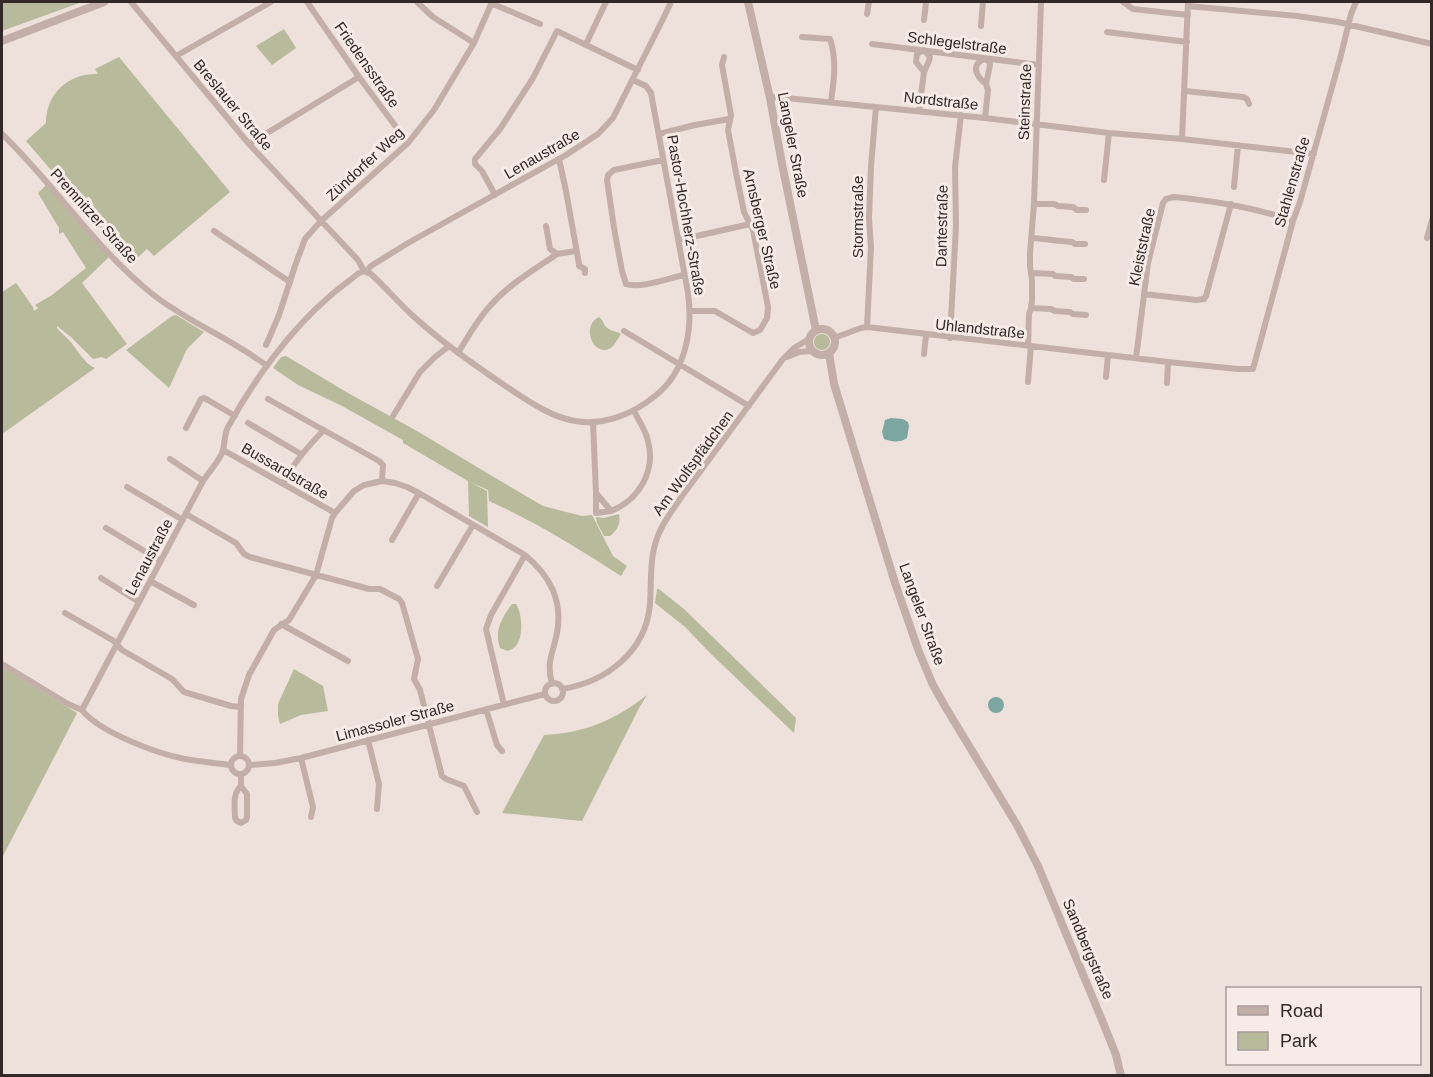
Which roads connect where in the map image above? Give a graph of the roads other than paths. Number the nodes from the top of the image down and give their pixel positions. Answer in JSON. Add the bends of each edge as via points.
{"nodes":[{"id":1,"x":104,"y":2,"type":"edge"},
{"id":2,"x":131,"y":2,"type":"edge"},
{"id":3,"x":271,"y":2,"type":"edge"},
{"id":4,"x":307,"y":2,"type":"edge"},
{"id":5,"x":417,"y":2,"type":"edge"},
{"id":6,"x":492,"y":2,"type":"edge"},
{"id":7,"x":606,"y":2,"type":"edge"},
{"id":8,"x":671,"y":2,"type":"edge"},
{"id":9,"x":748,"y":2,"type":"edge"},
{"id":10,"x":869,"y":2,"type":"edge"},
{"id":11,"x":926,"y":2,"type":"edge"},
{"id":12,"x":983,"y":2,"type":"edge"},
{"id":13,"x":1041,"y":2,"type":"edge"},
{"id":14,"x":1123,"y":2,"type":"edge"},
{"id":15,"x":1356,"y":2,"type":"edge"},
{"id":16,"x":1188,"y":4,"type":"edge"},
{"id":17,"x":867,"y":14,"type":"dead end"},
{"id":18,"x":1188,"y":15,"type":"junction"},
{"id":19,"x":924,"y":20,"type":"dead end"},
{"id":20,"x":540,"y":24,"type":"dead end"},
{"id":21,"x":1348,"y":25,"type":"junction"},
{"id":22,"x":981,"y":26,"type":"dead end"},
{"id":23,"x":1107,"y":32,"type":"dead end"},
{"id":24,"x":802,"y":37,"type":"dead end"},
{"id":25,"x":2,"y":41,"type":"edge"},
{"id":26,"x":1186,"y":42,"type":"junction"},
{"id":27,"x":474,"y":43,"type":"junction"},
{"id":28,"x":586,"y":44,"type":"junction"},
{"id":29,"x":872,"y":44,"type":"dead end"},
{"id":30,"x":1431,"y":45,"type":"edge"},
{"id":31,"x":924,"y":50,"type":"junction"},
{"id":32,"x":176,"y":56,"type":"junction"},
{"id":33,"x":724,"y":57,"type":"dead end"},
{"id":34,"x":985,"y":59,"type":"junction"},
{"id":35,"x":1039,"y":65,"type":"junction"},
{"id":36,"x":638,"y":70,"type":"junction"},
{"id":37,"x":924,"y":72,"type":"junction"},
{"id":38,"x":359,"y":77,"type":"junction"},
{"id":39,"x":633,"y":80,"type":"junction"},
{"id":40,"x":986,"y":84,"type":"junction"},
{"id":41,"x":1185,"y":91,"type":"junction"},
{"id":42,"x":771,"y":98,"type":"junction"},
{"id":43,"x":831,"y":102,"type":"junction"},
{"id":44,"x":1249,"y":104,"type":"dead end"},
{"id":45,"x":876,"y":107,"type":"junction"},
{"id":46,"x":919,"y":111,"type":"junction"},
{"id":47,"x":961,"y":116,"type":"junction"},
{"id":48,"x":985,"y":118,"type":"junction"},
{"id":49,"x":729,"y":119,"type":"junction"},
{"id":50,"x":1036,"y":124,"type":"junction"},
{"id":51,"x":1109,"y":133,"type":"junction"},
{"id":52,"x":2,"y":134,"type":"edge"},
{"id":53,"x":659,"y":134,"type":"junction"},
{"id":54,"x":1182,"y":139,"type":"junction"},
{"id":55,"x":408,"y":143,"type":"junction"},
{"id":56,"x":249,"y":144,"type":"junction"},
{"id":57,"x":1238,"y":146,"type":"junction"},
{"id":58,"x":1314,"y":154,"type":"junction"},
{"id":59,"x":559,"y":159,"type":"junction"},
{"id":60,"x":663,"y":160,"type":"junction"},
{"id":61,"x":1104,"y":180,"type":"dead end"},
{"id":62,"x":1234,"y":187,"type":"dead end"},
{"id":63,"x":495,"y":195,"type":"junction"},
{"id":64,"x":1034,"y":204,"type":"junction"},
{"id":65,"x":1231,"y":204,"type":"junction"},
{"id":66,"x":1086,"y":210,"type":"dead end"},
{"id":67,"x":1431,"y":220,"type":"edge"},
{"id":68,"x":1293,"y":221,"type":"junction"},
{"id":69,"x":321,"y":222,"type":"junction"},
{"id":70,"x":546,"y":225,"type":"dead end"},
{"id":71,"x":750,"y":225,"type":"junction"},
{"id":72,"x":214,"y":231,"type":"dead end"},
{"id":73,"x":1032,"y":238,"type":"junction"},
{"id":74,"x":1427,"y":238,"type":"dead end"},
{"id":75,"x":679,"y":240,"type":"junction"},
{"id":76,"x":1085,"y":244,"type":"dead end"},
{"id":77,"x":576,"y":250,"type":"junction"},
{"id":78,"x":557,"y":254,"type":"junction"},
{"id":79,"x":364,"y":272,"type":"junction"},
{"id":80,"x":585,"y":273,"type":"dead end"},
{"id":81,"x":1032,"y":273,"type":"junction"},
{"id":82,"x":684,"y":275,"type":"junction"},
{"id":83,"x":1084,"y":279,"type":"dead end"},
{"id":84,"x":290,"y":282,"type":"junction"},
{"id":85,"x":1144,"y":294,"type":"junction"},
{"id":86,"x":1031,"y":308,"type":"junction"},
{"id":87,"x":690,"y":311,"type":"junction"},
{"id":88,"x":1086,"y":315,"type":"dead end"},
{"id":89,"x":867,"y":327,"type":"junction"},
{"id":90,"x":816,"y":330,"type":"junction"},
{"id":91,"x":624,"y":331,"type":"dead end"},
{"id":92,"x":926,"y":335,"type":"junction"},
{"id":93,"x":834,"y":338,"type":"junction"},
{"id":94,"x":950,"y":338,"type":"junction"},
{"id":95,"x":809,"y":339,"type":"junction"},
{"id":96,"x":266,"y":345,"type":"dead end"},
{"id":97,"x":449,"y":346,"type":"junction"},
{"id":98,"x":1030,"y":346,"type":"junction"},
{"id":99,"x":815,"y":352,"type":"junction"},
{"id":100,"x":458,"y":353,"type":"junction"},
{"id":101,"x":829,"y":353,"type":"junction"},
{"id":102,"x":924,"y":354,"type":"dead end"},
{"id":103,"x":1108,"y":355,"type":"junction"},
{"id":104,"x":1136,"y":358,"type":"junction"},
{"id":105,"x":783,"y":359,"type":"junction"},
{"id":106,"x":1168,"y":362,"type":"junction"},
{"id":107,"x":679,"y":364,"type":"junction"},
{"id":108,"x":267,"y":366,"type":"junction"},
{"id":109,"x":1254,"y":369,"type":"joint"},
{"id":110,"x":1106,"y":376,"type":"dead end"},
{"id":111,"x":1028,"y":382,"type":"dead end"},
{"id":112,"x":834,"y":384,"type":"junction"},
{"id":113,"x":1167,"y":384,"type":"dead end"},
{"id":114,"x":268,"y":399,"type":"dead end"},
{"id":115,"x":749,"y":406,"type":"junction"},
{"id":116,"x":634,"y":411,"type":"junction"},
{"id":117,"x":235,"y":416,"type":"junction"},
{"id":118,"x":393,"y":416,"type":"dead end"},
{"id":119,"x":593,"y":422,"type":"junction"},
{"id":120,"x":248,"y":423,"type":"dead end"},
{"id":121,"x":186,"y":428,"type":"dead end"},
{"id":122,"x":324,"y":430,"type":"junction"},
{"id":123,"x":223,"y":450,"type":"junction"},
{"id":124,"x":301,"y":454,"type":"junction"},
{"id":125,"x":170,"y":459,"type":"dead end"},
{"id":126,"x":203,"y":481,"type":"junction"},
{"id":127,"x":382,"y":482,"type":"junction"},
{"id":128,"x":283,"y":484,"type":"junction"},
{"id":129,"x":127,"y":487,"type":"dead end"},
{"id":130,"x":419,"y":493,"type":"junction"},
{"id":131,"x":596,"y":493,"type":"junction"},
{"id":132,"x":611,"y":511,"type":"junction"},
{"id":133,"x":334,"y":513,"type":"junction"},
{"id":134,"x":184,"y":517,"type":"junction"},
{"id":135,"x":473,"y":525,"type":"junction"},
{"id":136,"x":106,"y":528,"type":"dead end"},
{"id":137,"x":392,"y":540,"type":"dead end"},
{"id":138,"x":525,"y":555,"type":"junction"},
{"id":139,"x":160,"y":561,"type":"junction"},
{"id":140,"x":316,"y":575,"type":"junction"},
{"id":141,"x":100,"y":578,"type":"dead end"},
{"id":142,"x":150,"y":581,"type":"junction"},
{"id":143,"x":437,"y":586,"type":"dead end"},
{"id":144,"x":139,"y":602,"type":"junction"},
{"id":145,"x":194,"y":605,"type":"dead end"},
{"id":146,"x":65,"y":613,"type":"dead end"},
{"id":147,"x":281,"y":624,"type":"junction"},
{"id":148,"x":117,"y":645,"type":"junction"},
{"id":149,"x":348,"y":661,"type":"dead end"},
{"id":150,"x":2,"y":664,"type":"edge"},
{"id":151,"x":552,"y":684,"type":"junction"},
{"id":152,"x":562,"y":689,"type":"junction"},
{"id":153,"x":545,"y":694,"type":"junction"},
{"id":154,"x":504,"y":705,"type":"junction"},
{"id":155,"x":241,"y":707,"type":"junction"},
{"id":156,"x":486,"y":709,"type":"junction"},
{"id":157,"x":82,"y":710,"type":"junction"},
{"id":158,"x":429,"y":724,"type":"junction"},
{"id":159,"x":368,"y":740,"type":"junction"},
{"id":160,"x":502,"y":751,"type":"dead end"},
{"id":161,"x":240,"y":756,"type":"junction"},
{"id":162,"x":301,"y":758,"type":"junction"},
{"id":163,"x":231,"y":765,"type":"junction"},
{"id":164,"x":250,"y":765,"type":"junction"},
{"id":165,"x":241,"y":774,"type":"junction"},
{"id":166,"x":241,"y":786,"type":"junction"},
{"id":167,"x":377,"y":809,"type":"dead end"},
{"id":168,"x":477,"y":812,"type":"dead end"},
{"id":169,"x":311,"y":817,"type":"dead end"},
{"id":170,"x":1023,"y":836,"type":"joint"},
{"id":171,"x":1121,"y":1076,"type":"edge"}],
"edges":[{"from":1,"to":25,"type":"street"},
{"from":2,"to":32,"type":"street","name":"Breslauer Straße"},
{"from":3,"to":32,"type":"street"},
{"from":4,"to":38,"type":"street","name":"Friedensstraße"},
{"from":5,"to":27,"type":"street"},
{"from":6,"to":20,"type":"street","name":"Zündorfer Weg"},
{"from":6,"to":27,"type":"street","name":"Zündorfer Weg"},
{"from":7,"to":28,"type":"street"},
{"from":8,"to":36,"type":"street","name":"Lenaustraße"},
{"from":9,"to":42,"type":"street","name":"Langeler Straße"},
{"from":10,"to":17,"type":"street"},
{"from":11,"to":19,"type":"street"},
{"from":12,"to":22,"type":"street"},
{"from":13,"to":35,"type":"street","name":"Steinstraße"},
{"from":14,"to":18,"type":"street","via":[[1133,9]]},
{"from":15,"to":21,"type":"street","name":"Stahlenstraße"},
{"from":16,"to":18,"type":"street"},
{"from":16,"to":21,"type":"street"},
{"from":18,"to":26,"type":"street"},
{"from":21,"to":30,"type":"street"},
{"from":21,"to":58,"type":"street","name":"Stahlenstraße"},
{"from":23,"to":26,"type":"street"},
{"from":24,"to":43,"type":"street","via":[[830,39],[835,66]]},
{"from":26,"to":41,"type":"street"},
{"from":27,"to":55,"type":"street","name":"Zündorfer Weg","via":[[434,110]]},
{"from":28,"to":36,"type":"street"},
{"from":28,"to":63,"type":"street","via":[[557,31],[533,78],[476,159],[475,164]]},
{"from":29,"to":31,"type":"street","name":"Schlegelstraße"},
{"from":31,"to":34,"type":"street","name":"Schlegelstraße"},
{"from":31,"to":37,"type":"street","via":[[930,57]]},
{"from":31,"to":37,"type":"street","via":[[917,54],[916,62]]},
{"from":32,"to":56,"type":"street","name":"Breslauer Straße"},
{"from":33,"to":49,"type":"street","name":"Arnsberger Straße"},
{"from":34,"to":35,"type":"street","name":"Schlegelstraße"},
{"from":34,"to":40,"type":"street","via":[[990,65]]},
{"from":34,"to":40,"type":"street","via":[[978,62],[976,71]]},
{"from":35,"to":50,"type":"street","name":"Steinstraße"},
{"from":36,"to":39,"type":"street","name":"Lenaustraße"},
{"from":37,"to":46,"type":"street"},
{"from":38,"to":55,"type":"street","name":"Friedensstraße"},
{"from":38,"to":56,"type":"street"},
{"from":39,"to":53,"type":"street","name":"Pastor-Hochherz-Straße","via":[[651,93]]},
{"from":39,"to":59,"type":"street","name":"Lenaustraße","via":[[607,125],[590,141]]},
{"from":40,"to":48,"type":"street"},
{"from":41,"to":44,"type":"street","via":[[1243,97]]},
{"from":41,"to":54,"type":"street"},
{"from":42,"to":43,"type":"street","name":"Nordstraße"},
{"from":42,"to":90,"type":"street","name":"Langeler Straße"},
{"from":43,"to":45,"type":"street","name":"Nordstraße"},
{"from":45,"to":46,"type":"street","name":"Nordstraße"},
{"from":45,"to":89,"type":"street","name":"Stormstraße","via":[[870,166],[872,247]]},
{"from":46,"to":47,"type":"street","name":"Nordstraße"},
{"from":47,"to":48,"type":"street","name":"Nordstraße"},
{"from":47,"to":94,"type":"street","name":"Dantestraße"},
{"from":48,"to":50,"type":"street","name":"Nordstraße"},
{"from":49,"to":53,"type":"street"},
{"from":49,"to":71,"type":"street","name":"Arnsberger Straße","via":[[736,173]]},
{"from":50,"to":51,"type":"street","name":"Nordstraße"},
{"from":50,"to":64,"type":"street","name":"Steinstraße"},
{"from":51,"to":54,"type":"street","name":"Nordstraße"},
{"from":51,"to":61,"type":"street"},
{"from":52,"to":108,"type":"street","name":"Premnitzer Straße","via":[[110,256],[151,293]]},
{"from":53,"to":60,"type":"street","name":"Pastor-Hochherz-Straße"},
{"from":54,"to":57,"type":"street","name":"Nordstraße"},
{"from":55,"to":69,"type":"street","name":"Zündorfer Weg"},
{"from":56,"to":69,"type":"street","name":"Breslauer Straße"},
{"from":57,"to":58,"type":"street","name":"Nordstraße"},
{"from":57,"to":62,"type":"street"},
{"from":58,"to":68,"type":"street","name":"Stahlenstraße"},
{"from":59,"to":63,"type":"street","name":"Lenaustraße"},
{"from":59,"to":77,"type":"street"},
{"from":60,"to":75,"type":"street","name":"Pastor-Hochherz-Straße"},
{"from":60,"to":82,"type":"street","via":[[614,170],[608,176],[614,228],[626,284]]},
{"from":63,"to":79,"type":"street","name":"Lenaustraße"},
{"from":64,"to":66,"type":"street"},
{"from":64,"to":73,"type":"street","name":"Steinstraße"},
{"from":65,"to":68,"type":"street","name":"Kleiststraße"},
{"from":65,"to":85,"type":"street","via":[[1204,299]]},
{"from":65,"to":85,"type":"street","name":"Kleiststraße","via":[[1166,199],[1151,249]]},
{"from":67,"to":74,"type":"street"},
{"from":68,"to":109,"type":"street","name":"Stahlenstraße"},
{"from":69,"to":79,"type":"street","name":"Pastor-Hochherz-Straße","via":[[358,260]]},
{"from":69,"to":84,"type":"street","name":"Zündorfer Weg","via":[[305,240]]},
{"from":70,"to":78,"type":"street","via":[[550,249]]},
{"from":71,"to":75,"type":"street"},
{"from":71,"to":87,"type":"street","name":"Arnsberger Straße","via":[[768,307],[763,326],[753,333],[715,311]]},
{"from":72,"to":84,"type":"street"},
{"from":73,"to":76,"type":"street"},
{"from":73,"to":81,"type":"street","name":"Steinstraße"},
{"from":75,"to":82,"type":"street","name":"Pastor-Hochherz-Straße"},
{"from":77,"to":78,"type":"street"},
{"from":77,"to":80,"type":"street","via":[[579,266]]},
{"from":78,"to":100,"type":"street","via":[[496,300]]},
{"from":79,"to":97,"type":"street","name":"Pastor-Hochherz-Straße","via":[[371,274]]},
{"from":79,"to":108,"type":"street","name":"Lenaustraße","via":[[302,323]]},
{"from":81,"to":83,"type":"street"},
{"from":81,"to":86,"type":"street","name":"Steinstraße"},
{"from":82,"to":87,"type":"street","name":"Pastor-Hochherz-Straße"},
{"from":84,"to":96,"type":"street","name":"Zündorfer Weg"},
{"from":85,"to":104,"type":"street","name":"Kleiststraße"},
{"from":86,"to":88,"type":"street"},
{"from":86,"to":98,"type":"street","name":"Steinstraße"},
{"from":87,"to":107,"type":"street","name":"Pastor-Hochherz-Straße"},
{"from":89,"to":92,"type":"street","name":"Uhlandstraße"},
{"from":89,"to":93,"type":"street","name":"Uhlandstraße"},
{"from":90,"to":93,"type":"street","via":[[827,330]]},
{"from":90,"to":95,"type":"street"},
{"from":91,"to":107,"type":"street"},
{"from":92,"to":94,"type":"street","name":"Uhlandstraße"},
{"from":92,"to":102,"type":"street","name":"Uhlandstraße"},
{"from":93,"to":101,"type":"street"},
{"from":94,"to":98,"type":"street","name":"Uhlandstraße"},
{"from":95,"to":99,"type":"street"},
{"from":95,"to":105,"type":"street","name":"Am Wolfspfädchen"},
{"from":97,"to":100,"type":"street","name":"Pastor-Hochherz-Straße"},
{"from":97,"to":118,"type":"street","via":[[420,372]]},
{"from":98,"to":103,"type":"street","name":"Uhlandstraße"},
{"from":98,"to":111,"type":"street","name":"Uhlandstraße"},
{"from":99,"to":101,"type":"street"},
{"from":99,"to":105,"type":"street","via":[[799,352]]},
{"from":99,"to":112,"type":"street","name":"Langeler Straße"},
{"from":100,"to":119,"type":"street","name":"Pastor-Hochherz-Straße","via":[[548,412],[568,420]]},
{"from":101,"to":112,"type":"street","name":"Langeler Straße"},
{"from":103,"to":104,"type":"street","name":"Uhlandstraße"},
{"from":103,"to":110,"type":"street"},
{"from":104,"to":106,"type":"street","name":"Uhlandstraße"},
{"from":105,"to":115,"type":"street","name":"Am Wolfspfädchen"},
{"from":106,"to":109,"type":"street","name":"Uhlandstraße"},
{"from":106,"to":113,"type":"street"},
{"from":107,"to":115,"type":"street"},
{"from":107,"to":116,"type":"street","name":"Pastor-Hochherz-Straße","via":[[665,388]]},
{"from":108,"to":117,"type":"street","name":"Lenaustraße"},
{"from":112,"to":170,"type":"street","name":"Langeler Straße","via":[[919,652],[949,714]]},
{"from":114,"to":122,"type":"street"},
{"from":115,"to":152,"type":"street","name":"Am Wolfspfädchen","via":[[661,527],[651,557],[650,608],[632,649],[601,677]]},
{"from":116,"to":119,"type":"street","name":"Pastor-Hochherz-Straße"},
{"from":116,"to":132,"type":"street","via":[[648,439],[649,467],[644,483],[632,498]]},
{"from":117,"to":121,"type":"street","via":[[204,398]]},
{"from":117,"to":123,"type":"street","name":"Lenaustraße","via":[[225,435]]},
{"from":119,"to":131,"type":"street"},
{"from":120,"to":124,"type":"street"},
{"from":122,"to":124,"type":"street"},
{"from":122,"to":127,"type":"street","via":[[379,461]]},
{"from":123,"to":126,"type":"street","name":"Lenaustraße"},
{"from":123,"to":128,"type":"street","name":"Bussardstraße"},
{"from":124,"to":128,"type":"street"},
{"from":125,"to":126,"type":"street"},
{"from":126,"to":134,"type":"street","name":"Lenaustraße"},
{"from":127,"to":130,"type":"street"},
{"from":127,"to":133,"type":"street","via":[[359,487]]},
{"from":128,"to":133,"type":"street","name":"Bussardstraße"},
{"from":129,"to":134,"type":"street"},
{"from":130,"to":135,"type":"street"},
{"from":130,"to":137,"type":"street"},
{"from":131,"to":132,"type":"street"},
{"from":131,"to":132,"type":"street","via":[[596,513]]},
{"from":133,"to":140,"type":"street"},
{"from":134,"to":139,"type":"street","name":"Lenaustraße"},
{"from":134,"to":140,"type":"street","via":[[236,543],[250,557]]},
{"from":135,"to":138,"type":"street"},
{"from":135,"to":143,"type":"street"},
{"from":136,"to":139,"type":"street"},
{"from":138,"to":151,"type":"street","via":[[547,579],[557,605],[557,634],[549,664]]},
{"from":138,"to":154,"type":"street","via":[[486,629]]},
{"from":139,"to":142,"type":"street","name":"Lenaustraße"},
{"from":140,"to":147,"type":"street","via":[[289,620]]},
{"from":140,"to":158,"type":"street","via":[[380,589],[399,599],[418,659],[414,679]]},
{"from":141,"to":144,"type":"street"},
{"from":142,"to":144,"type":"street","name":"Lenaustraße"},
{"from":142,"to":145,"type":"street"},
{"from":144,"to":148,"type":"street","name":"Lenaustraße"},
{"from":146,"to":148,"type":"street"},
{"from":147,"to":149,"type":"street"},
{"from":147,"to":155,"type":"street","via":[[251,669]]},
{"from":148,"to":155,"type":"street","via":[[172,679],[184,692]]},
{"from":148,"to":157,"type":"street","name":"Lenaustraße"},
{"from":150,"to":157,"type":"street"},
{"from":151,"to":152,"type":"street"},
{"from":151,"to":153,"type":"street"},
{"from":152,"to":153,"type":"street","via":[[556,701]]},
{"from":153,"to":154,"type":"street","name":"Limassoler Straße"},
{"from":154,"to":156,"type":"street","name":"Limassoler Straße"},
{"from":155,"to":161,"type":"street"},
{"from":156,"to":158,"type":"street","name":"Limassoler Straße"},
{"from":156,"to":160,"type":"street","via":[[496,745]]},
{"from":157,"to":163,"type":"street","via":[[97,724],[136,743],[191,760]]},
{"from":158,"to":159,"type":"street","name":"Limassoler Straße"},
{"from":158,"to":168,"type":"street","via":[[442,776],[464,786]]},
{"from":159,"to":162,"type":"street","name":"Limassoler Straße"},
{"from":159,"to":167,"type":"street","via":[[379,784]]},
{"from":161,"to":163,"type":"street"},
{"from":161,"to":164,"type":"street","via":[[247,758]]},
{"from":162,"to":164,"type":"street","name":"Limassoler Straße"},
{"from":162,"to":169,"type":"street","via":[[313,807]]},
{"from":163,"to":165,"type":"street"},
{"from":164,"to":165,"type":"street"},
{"from":165,"to":166,"type":"street"},
{"from":166,"to":166,"type":"street","via":[[235,795],[235,818],[241,823],[247,817],[247,794]]},
{"from":170,"to":171,"type":"street","name":"Sandbergstraße","via":[[1104,1025]]}]}
